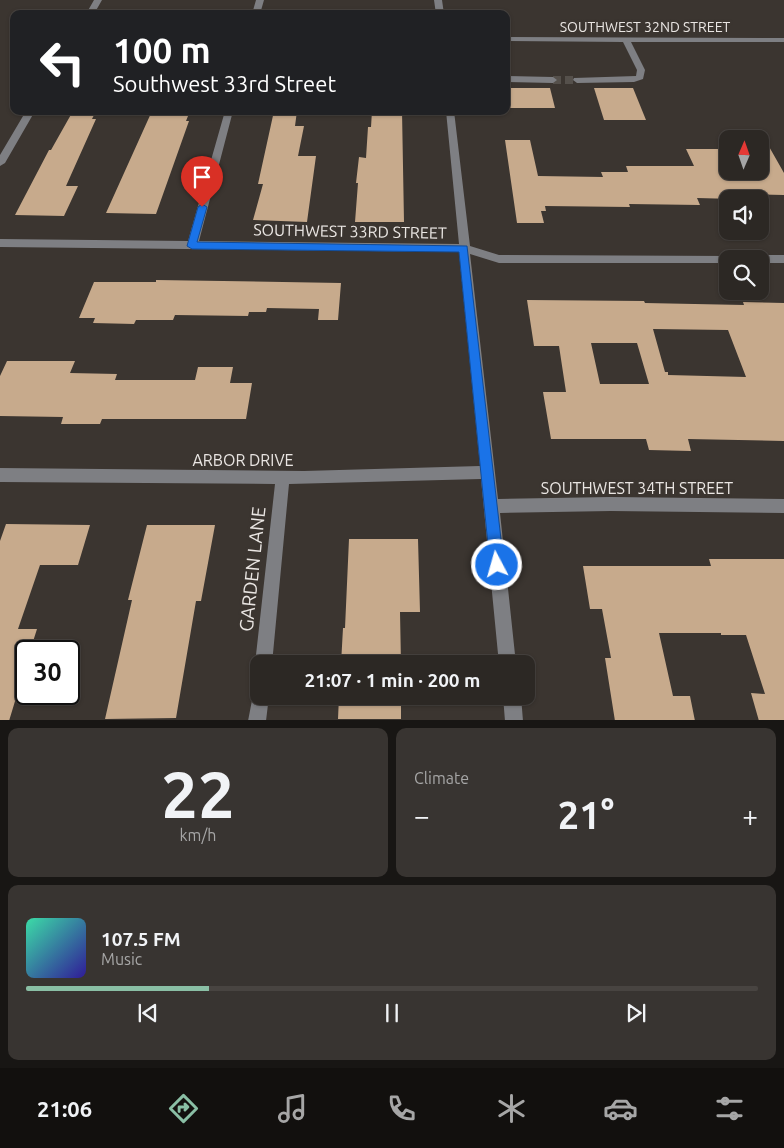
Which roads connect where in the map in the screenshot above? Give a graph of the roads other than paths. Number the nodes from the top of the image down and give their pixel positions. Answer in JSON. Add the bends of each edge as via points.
{"nodes":[{"id":1,"x":510,"y":38,"type":"edge"},
{"id":2,"x":626,"y":39,"type":"junction"},
{"id":3,"x":784,"y":40,"type":"edge"},
{"id":4,"x":510,"y":79,"type":"edge"},
{"id":5,"x":553,"y":80,"type":"tunnel mouth"},
{"id":6,"x":577,"y":80,"type":"tunnel mouth"},
{"id":7,"x":29,"y":115,"type":"edge"},
{"id":8,"x":228,"y":115,"type":"edge"},
{"id":9,"x":450,"y":115,"type":"edge"},
{"id":10,"x":0,"y":163,"type":"edge"},
{"id":11,"x":0,"y":243,"type":"edge"},
{"id":12,"x":192,"y":246,"type":"junction"},
{"id":13,"x":463,"y":248,"type":"junction"},
{"id":14,"x":719,"y":259,"type":"edge"},
{"id":15,"x":769,"y":259,"type":"edge"},
{"id":16,"x":784,"y":259,"type":"edge"},
{"id":17,"x":487,"y":472,"type":"junction"},
{"id":18,"x":0,"y":475,"type":"edge"},
{"id":19,"x":283,"y":478,"type":"junction"},
{"id":20,"x":491,"y":506,"type":"junction"},
{"id":21,"x":784,"y":506,"type":"edge"},
{"id":22,"x":264,"y":655,"type":"edge"},
{"id":23,"x":507,"y":655,"type":"edge"},
{"id":24,"x":259,"y":705,"type":"edge"},
{"id":25,"x":513,"y":705,"type":"edge"},
{"id":26,"x":257,"y":720,"type":"edge"},
{"id":27,"x":514,"y":720,"type":"edge"}],
"edges":[{"from":1,"to":2,"type":"street","name":"SOUTHWEST 32ND STREET"},
{"from":2,"to":3,"type":"street","name":"SOUTHWEST 32ND STREET"},
{"from":2,"to":6,"type":"street","via":[[641,70],[640,77]]},
{"from":4,"to":5,"type":"street"},
{"from":7,"to":10,"type":"street"},
{"from":8,"to":12,"type":"street"},
{"from":9,"to":13,"type":"street"},
{"from":11,"to":12,"type":"street","name":"SOUTHWEST 33RD STREET"},
{"from":12,"to":13,"type":"street","name":"SOUTHWEST 33RD STREET"},
{"from":13,"to":14,"type":"street","name":"SOUTHWEST 33RD STREET","via":[[499,259]]},
{"from":13,"to":17,"type":"street"},
{"from":15,"to":16,"type":"street"},
{"from":17,"to":19,"type":"street","name":"ARBOR DRIVE","via":[[403,477]]},
{"from":17,"to":20,"type":"street"},
{"from":18,"to":19,"type":"street","name":"ARBOR DRIVE"},
{"from":19,"to":22,"type":"street","name":"GARDEN LANE"},
{"from":20,"to":21,"type":"street","name":"SOUTHWEST 34TH STREET"},
{"from":20,"to":23,"type":"street"},
{"from":24,"to":26,"type":"street"},
{"from":25,"to":27,"type":"street"}]}
